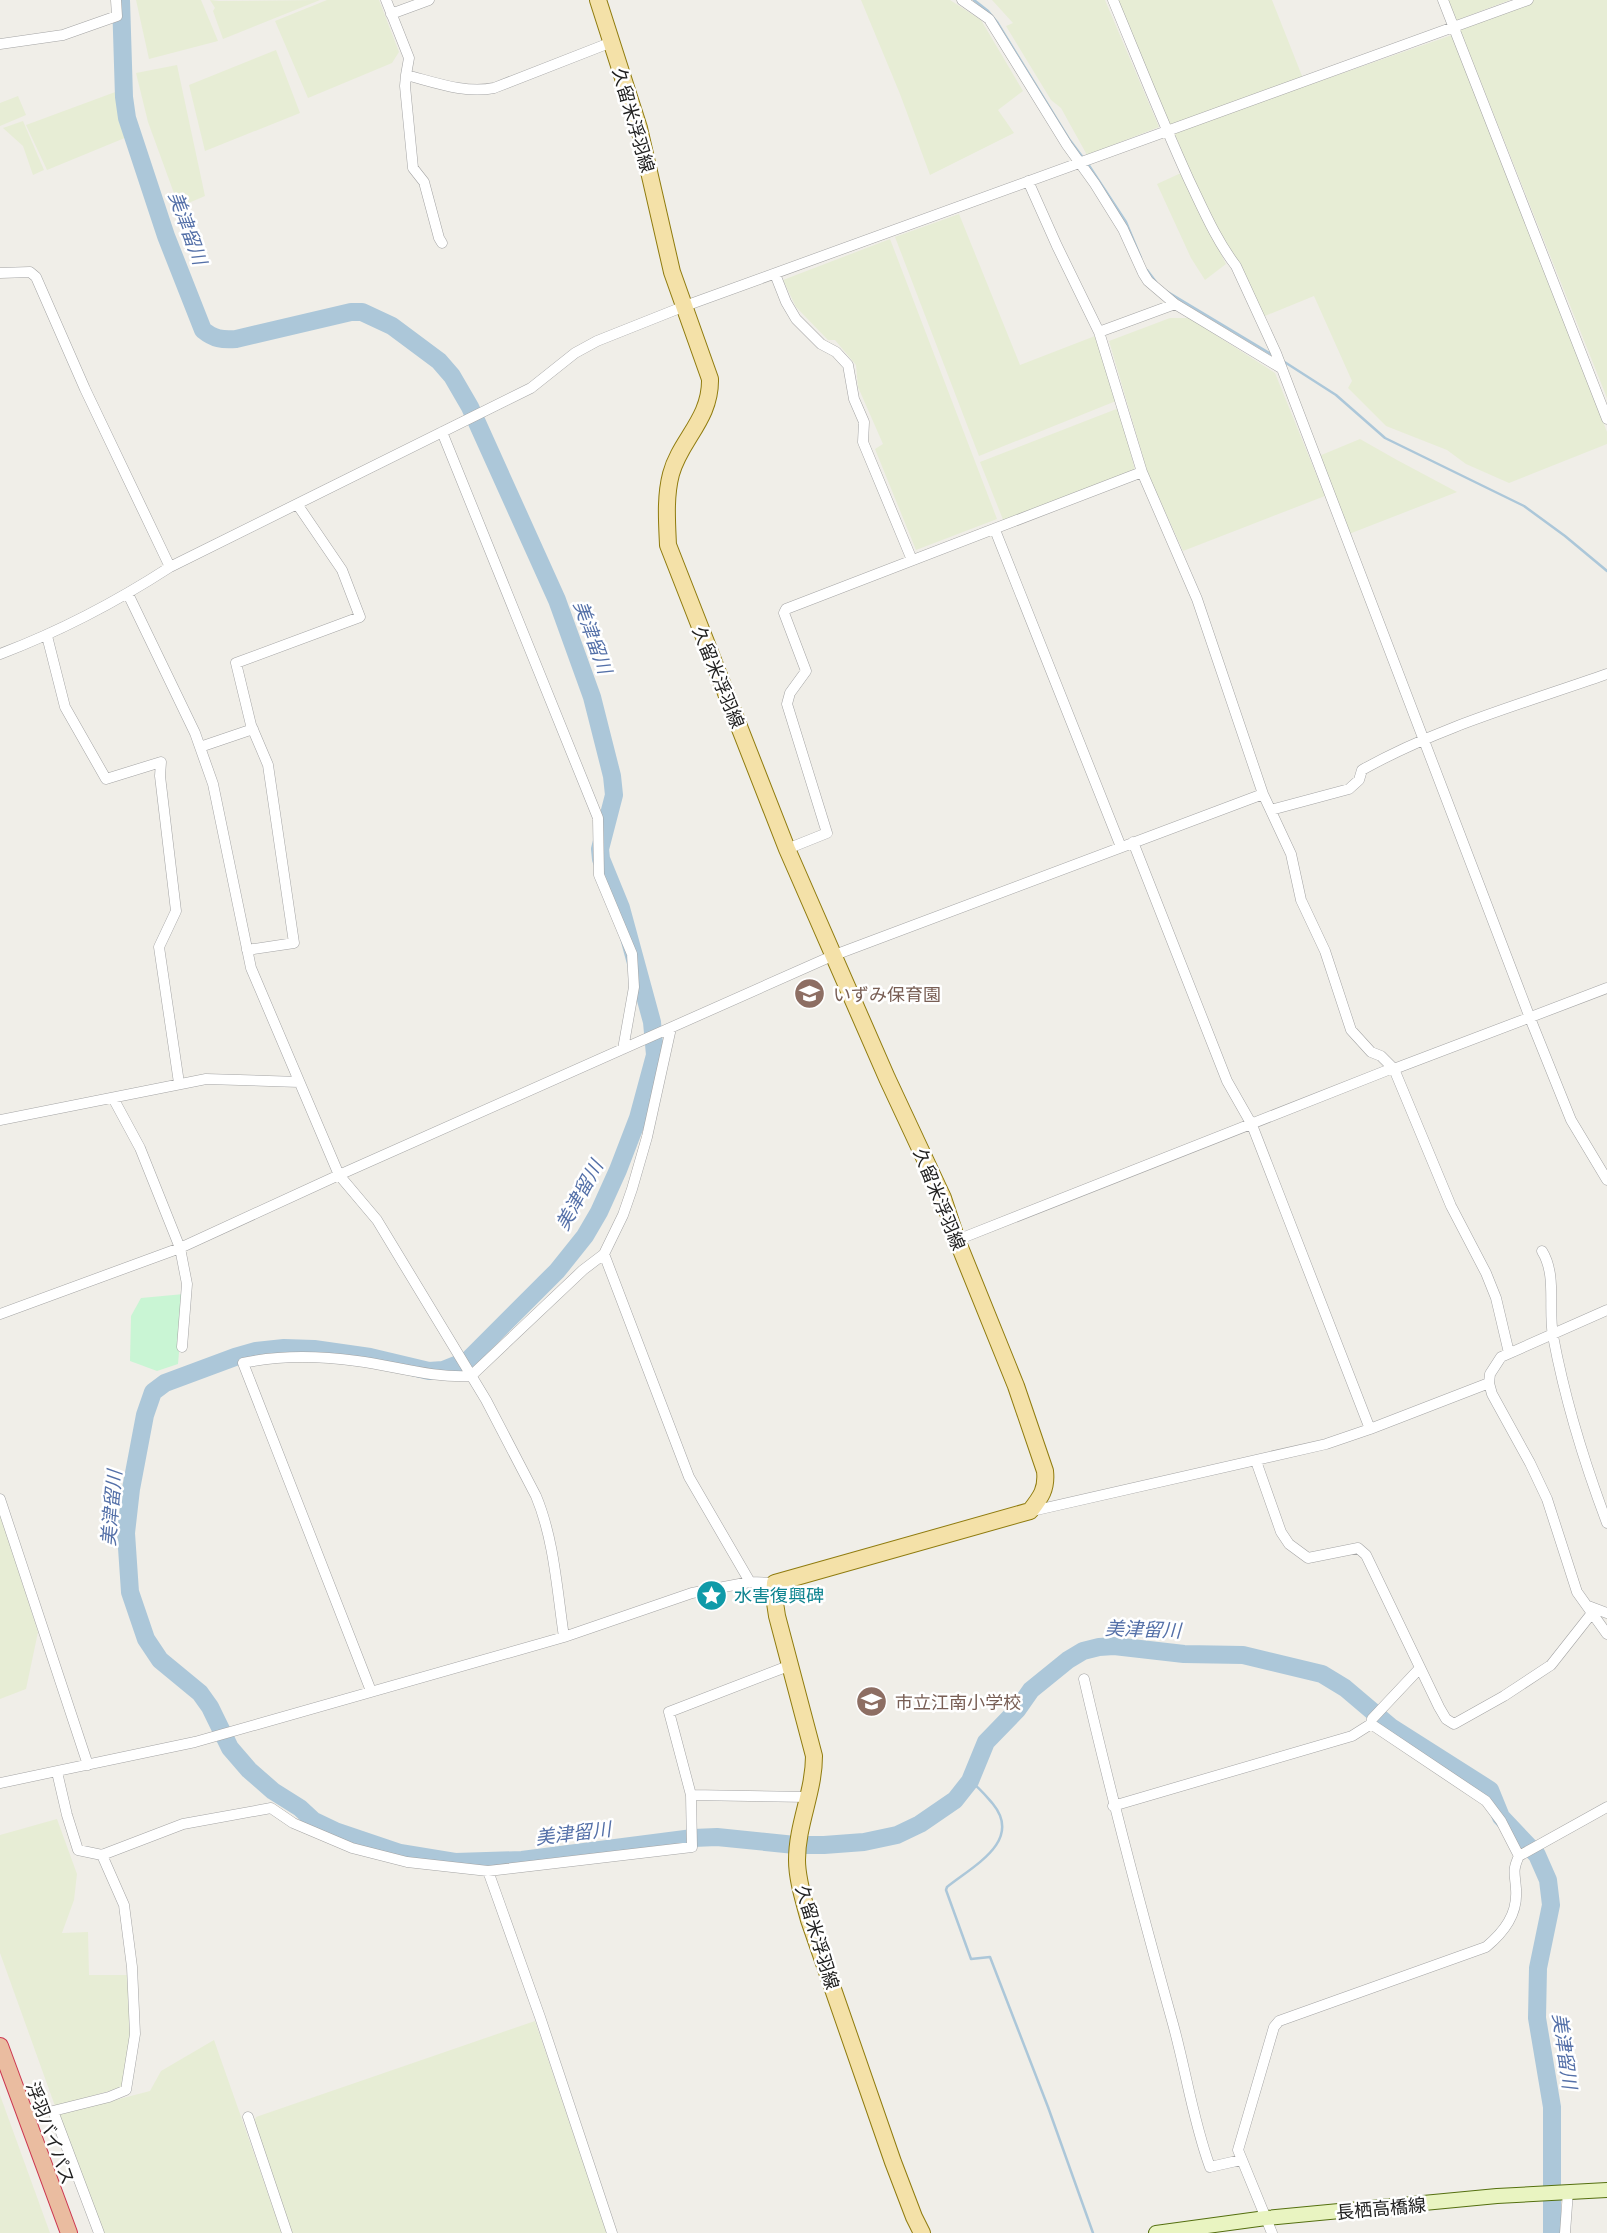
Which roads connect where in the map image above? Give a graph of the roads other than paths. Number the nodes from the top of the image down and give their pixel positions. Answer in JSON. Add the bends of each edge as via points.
{"nodes":[{"id":1,"x":116,"y":0,"type":"edge"},
{"id":2,"x":386,"y":0,"type":"edge"},
{"id":3,"x":429,"y":0,"type":"edge"},
{"id":4,"x":598,"y":0,"type":"edge"},
{"id":5,"x":962,"y":0,"type":"edge"},
{"id":6,"x":1113,"y":0,"type":"edge"},
{"id":7,"x":1443,"y":0,"type":"edge"},
{"id":8,"x":1528,"y":0,"type":"edge"},
{"id":9,"x":391,"y":14,"type":"junction"},
{"id":10,"x":1454,"y":28,"type":"junction"},
{"id":11,"x":2,"y":39,"type":"edge"},
{"id":12,"x":612,"y":42,"type":"junction"},
{"id":13,"x":406,"y":75,"type":"junction"},
{"id":14,"x":1166,"y":130,"type":"junction"},
{"id":15,"x":1083,"y":161,"type":"junction"},
{"id":16,"x":1028,"y":181,"type":"junction"},
{"id":17,"x":442,"y":243,"type":"dead end"},
{"id":18,"x":0,"y":273,"type":"edge"},
{"id":19,"x":775,"y":274,"type":"junction"},
{"id":20,"x":1175,"y":304,"type":"junction"},
{"id":21,"x":685,"y":306,"type":"junction"},
{"id":22,"x":1099,"y":332,"type":"junction"},
{"id":23,"x":1279,"y":361,"type":"junction"},
{"id":24,"x":1607,"y":419,"type":"edge"},
{"id":25,"x":442,"y":432,"type":"junction"},
{"id":26,"x":1142,"y":472,"type":"junction"},
{"id":27,"x":297,"y":504,"type":"junction"},
{"id":28,"x":995,"y":530,"type":"junction"},
{"id":29,"x":912,"y":560,"type":"junction"},
{"id":30,"x":170,"y":566,"type":"junction"},
{"id":31,"x":128,"y":594,"type":"junction"},
{"id":32,"x":47,"y":636,"type":"junction"},
{"id":33,"x":0,"y":654,"type":"edge"},
{"id":34,"x":1607,"y":674,"type":"edge"},
{"id":35,"x":253,"y":729,"type":"junction"},
{"id":36,"x":1424,"y":740,"type":"junction"},
{"id":37,"x":200,"y":747,"type":"junction"},
{"id":38,"x":1263,"y":793,"type":"junction"},
{"id":39,"x":1271,"y":810,"type":"junction"},
{"id":40,"x":1133,"y":842,"type":"junction"},
{"id":41,"x":1121,"y":847,"type":"junction"},
{"id":42,"x":787,"y":849,"type":"junction"},
{"id":43,"x":247,"y":950,"type":"junction"},
{"id":44,"x":832,"y":956,"type":"junction"},
{"id":45,"x":1607,"y":988,"type":"edge"},
{"id":46,"x":1530,"y":1018,"type":"junction"},
{"id":47,"x":671,"y":1028,"type":"junction"},
{"id":48,"x":623,"y":1049,"type":"junction"},
{"id":49,"x":1394,"y":1068,"type":"junction"},
{"id":50,"x":299,"y":1082,"type":"junction"},
{"id":51,"x":179,"y":1083,"type":"junction"},
{"id":52,"x":113,"y":1098,"type":"junction"},
{"id":53,"x":0,"y":1120,"type":"edge"},
{"id":54,"x":1252,"y":1125,"type":"junction"},
{"id":55,"x":339,"y":1175,"type":"junction"},
{"id":56,"x":1607,"y":1181,"type":"edge"},
{"id":57,"x":957,"y":1240,"type":"junction"},
{"id":58,"x":180,"y":1248,"type":"junction"},
{"id":59,"x":1542,"y":1251,"type":"dead end"},
{"id":60,"x":604,"y":1255,"type":"junction"},
{"id":61,"x":1607,"y":1310,"type":"edge"},
{"id":62,"x":0,"y":1314,"type":"edge"},
{"id":63,"x":1553,"y":1334,"type":"junction"},
{"id":64,"x":182,"y":1347,"type":"dead end"},
{"id":65,"x":1509,"y":1353,"type":"junction"},
{"id":66,"x":469,"y":1374,"type":"junction"},
{"id":67,"x":1489,"y":1383,"type":"junction"},
{"id":68,"x":1370,"y":1429,"type":"junction"},
{"id":69,"x":1256,"y":1461,"type":"junction"},
{"id":70,"x":0,"y":1499,"type":"edge"},
{"id":71,"x":1030,"y":1511,"type":"junction"},
{"id":72,"x":1607,"y":1523,"type":"edge"},
{"id":73,"x":750,"y":1582,"type":"junction"},
{"id":74,"x":775,"y":1583,"type":"junction"},
{"id":75,"x":1590,"y":1609,"type":"junction"},
{"id":76,"x":1607,"y":1613,"type":"edge"},
{"id":77,"x":1607,"y":1634,"type":"edge"},
{"id":78,"x":564,"y":1637,"type":"junction"},
{"id":79,"x":791,"y":1665,"type":"junction"},
{"id":80,"x":1420,"y":1668,"type":"junction"},
{"id":81,"x":1084,"y":1679,"type":"dead end"},
{"id":82,"x":372,"y":1691,"type":"junction"},
{"id":83,"x":1371,"y":1721,"type":"junction"},
{"id":84,"x":88,"y":1765,"type":"junction"},
{"id":85,"x":57,"y":1772,"type":"junction"},
{"id":86,"x":0,"y":1783,"type":"edge"},
{"id":87,"x":691,"y":1796,"type":"junction"},
{"id":88,"x":809,"y":1797,"type":"junction"},
{"id":89,"x":1113,"y":1806,"type":"junction"},
{"id":90,"x":1607,"y":1807,"type":"edge"},
{"id":91,"x":102,"y":1855,"type":"junction"},
{"id":92,"x":1522,"y":1855,"type":"junction"},
{"id":93,"x":488,"y":1871,"type":"junction"},
{"id":94,"x":0,"y":2046,"type":"edge"},
{"id":95,"x":248,"y":2117,"type":"dead end"},
{"id":96,"x":1241,"y":2160,"type":"junction"},
{"id":97,"x":1607,"y":2190,"type":"edge"},
{"id":98,"x":1568,"y":2192,"type":"junction"},
{"id":99,"x":1266,"y":2218,"type":"junction"},
{"id":100,"x":69,"y":2233,"type":"edge"},
{"id":101,"x":99,"y":2233,"type":"edge"},
{"id":102,"x":287,"y":2233,"type":"edge"},
{"id":103,"x":612,"y":2233,"type":"edge"},
{"id":104,"x":922,"y":2233,"type":"edge"},
{"id":105,"x":1156,"y":2233,"type":"edge"},
{"id":106,"x":1272,"y":2233,"type":"edge"},
{"id":107,"x":1565,"y":2233,"type":"edge"}],
"edges":[{"from":1,"to":11,"type":"street","via":[[117,16],[63,35]]},
{"from":2,"to":9,"type":"street"},
{"from":3,"to":9,"type":"street"},
{"from":4,"to":12,"type":"main road","name":"久留米浮羽線"},
{"from":5,"to":15,"type":"street","via":[[989,19]]},
{"from":6,"to":14,"type":"street"},
{"from":7,"to":10,"type":"street"},
{"from":8,"to":10,"type":"street"},
{"from":9,"to":13,"type":"street","via":[[408,55]]},
{"from":10,"to":14,"type":"street"},
{"from":10,"to":24,"type":"street"},
{"from":12,"to":13,"type":"street","via":[[484,90]]},
{"from":12,"to":21,"type":"main road","name":"久留米浮羽線"},
{"from":13,"to":17,"type":"street","via":[[413,168],[424,182]]},
{"from":14,"to":15,"type":"street"},
{"from":14,"to":23,"type":"street"},
{"from":15,"to":16,"type":"street"},
{"from":15,"to":20,"type":"street","via":[[1143,274]]},
{"from":16,"to":19,"type":"street"},
{"from":16,"to":22,"type":"street"},
{"from":18,"to":30,"type":"street","via":[[30,272],[36,277]]},
{"from":19,"to":21,"type":"street"},
{"from":19,"to":29,"type":"street","via":[[796,319],[848,365],[864,422],[863,442]]},
{"from":20,"to":22,"type":"street"},
{"from":20,"to":23,"type":"street"},
{"from":21,"to":25,"type":"street","via":[[586,347],[531,388]]},
{"from":21,"to":42,"type":"main road","name":"久留米浮羽線","via":[[710,391],[706,408],[671,472],[668,545]]},
{"from":22,"to":26,"type":"street"},
{"from":23,"to":36,"type":"street"},
{"from":25,"to":27,"type":"street"},
{"from":25,"to":48,"type":"street","via":[[598,817],[598,875],[632,954],[634,987]]},
{"from":26,"to":28,"type":"street"},
{"from":26,"to":38,"type":"street","via":[[1196,599]]},
{"from":27,"to":30,"type":"street"},
{"from":27,"to":35,"type":"street","via":[[342,570],[360,617],[236,663]]},
{"from":28,"to":29,"type":"street"},
{"from":28,"to":41,"type":"street"},
{"from":29,"to":42,"type":"street","via":[[784,613],[806,671],[787,704],[827,833]]},
{"from":30,"to":31,"type":"street"},
{"from":31,"to":32,"type":"street"},
{"from":31,"to":37,"type":"street"},
{"from":32,"to":33,"type":"street"},
{"from":32,"to":51,"type":"street","via":[[65,707],[106,779],[161,762],[176,911],[159,947]]},
{"from":34,"to":36,"type":"street"},
{"from":35,"to":37,"type":"street"},
{"from":35,"to":43,"type":"street","via":[[268,765],[294,943]]},
{"from":36,"to":39,"type":"street","via":[[1362,770],[1349,789]]},
{"from":36,"to":46,"type":"street"},
{"from":37,"to":43,"type":"street","via":[[213,784]]},
{"from":38,"to":39,"type":"street"},
{"from":38,"to":40,"type":"street"},
{"from":39,"to":49,"type":"street","via":[[1291,854],[1301,900],[1325,951],[1351,1030]]},
{"from":40,"to":41,"type":"street"},
{"from":40,"to":54,"type":"street","via":[[1227,1082]]},
{"from":41,"to":44,"type":"street"},
{"from":42,"to":44,"type":"main road","name":"久留米浮羽線"},
{"from":43,"to":50,"type":"street"},
{"from":44,"to":47,"type":"street"},
{"from":44,"to":57,"type":"main road","name":"久留米浮羽線","via":[[943,1198]]},
{"from":45,"to":46,"type":"street"},
{"from":46,"to":49,"type":"street"},
{"from":46,"to":56,"type":"street","via":[[1571,1120]]},
{"from":47,"to":48,"type":"street"},
{"from":47,"to":60,"type":"street","via":[[647,1137],[623,1215]]},
{"from":48,"to":55,"type":"street"},
{"from":49,"to":54,"type":"street"},
{"from":49,"to":65,"type":"street","via":[[1451,1206],[1486,1273]]},
{"from":50,"to":51,"type":"street","via":[[206,1079]]},
{"from":50,"to":55,"type":"street"},
{"from":51,"to":52,"type":"street"},
{"from":52,"to":53,"type":"street"},
{"from":52,"to":58,"type":"street","via":[[140,1148]]},
{"from":54,"to":57,"type":"street"},
{"from":54,"to":68,"type":"street"},
{"from":55,"to":58,"type":"street"},
{"from":55,"to":66,"type":"street","via":[[377,1220]]},
{"from":57,"to":71,"type":"main road","name":"久留米浮羽線","via":[[1045,1471],[1043,1494]]},
{"from":58,"to":62,"type":"street"},
{"from":58,"to":64,"type":"street","via":[[187,1284]]},
{"from":59,"to":63,"type":"street","via":[[1549,1263]]},
{"from":60,"to":66,"type":"street"},
{"from":60,"to":73,"type":"street","via":[[689,1476]]},
{"from":61,"to":63,"type":"street"},
{"from":63,"to":65,"type":"street"},
{"from":63,"to":72,"type":"street","via":[[1584,1460]]},
{"from":65,"to":67,"type":"street","via":[[1493,1367]]},
{"from":66,"to":78,"type":"street","via":[[542,1510]]},
{"from":66,"to":82,"type":"street","via":[[445,1377],[357,1361],[270,1357],[243,1363]]},
{"from":67,"to":68,"type":"street"},
{"from":67,"to":75,"type":"street","via":[[1547,1499],[1577,1592]]},
{"from":68,"to":69,"type":"street"},
{"from":69,"to":71,"type":"street"},
{"from":69,"to":80,"type":"street","via":[[1289,1544],[1308,1558],[1358,1548],[1366,1555]]},
{"from":70,"to":84,"type":"street"},
{"from":71,"to":74,"type":"main road"},
{"from":73,"to":74,"type":"street"},
{"from":73,"to":78,"type":"street","via":[[692,1593]]},
{"from":74,"to":79,"type":"main road","name":"久留米浮羽線","via":[[777,1616]]},
{"from":75,"to":76,"type":"street"},
{"from":75,"to":77,"type":"street"},
{"from":75,"to":80,"type":"street","via":[[1551,1665],[1454,1724],[1446,1719]]},
{"from":78,"to":82,"type":"street"},
{"from":79,"to":87,"type":"street","via":[[669,1712]]},
{"from":79,"to":88,"type":"main road","name":"久留米浮羽線","via":[[814,1756]]},
{"from":80,"to":83,"type":"street"},
{"from":81,"to":89,"type":"street"},
{"from":82,"to":84,"type":"street","via":[[195,1742]]},
{"from":83,"to":89,"type":"street","via":[[1352,1736]]},
{"from":83,"to":92,"type":"street","via":[[1486,1801]]},
{"from":84,"to":85,"type":"street"},
{"from":85,"to":86,"type":"street"},
{"from":85,"to":91,"type":"street","via":[[78,1850]]},
{"from":87,"to":88,"type":"street"},
{"from":87,"to":93,"type":"street","via":[[692,1847]]},
{"from":88,"to":104,"type":"main road","name":"久留米浮羽線","via":[[797,1861],[809,1920]]},
{"from":89,"to":96,"type":"street","via":[[1210,2167]]},
{"from":90,"to":92,"type":"street"},
{"from":91,"to":93,"type":"street","via":[[183,1824],[271,1808],[352,1849],[407,1862]]},
{"from":91,"to":101,"type":"street","via":[[124,1905],[132,1968],[135,2034],[126,2090],[53,2111]]},
{"from":92,"to":96,"type":"street","via":[[1513,1870],[1512,1917],[1486,1947],[1279,2021],[1238,2150]]},
{"from":93,"to":103,"type":"street"},
{"from":94,"to":100,"type":"highway","name":"浮羽バイパス"},
{"from":95,"to":102,"type":"street"},
{"from":96,"to":99,"type":"street"},
{"from":97,"to":98,"type":"main road","name":"長栖高橋線"},
{"from":98,"to":99,"type":"main road","name":"長栖高橋線"},
{"from":98,"to":107,"type":"street"},
{"from":99,"to":105,"type":"main road","name":"長栖高橋線"},
{"from":99,"to":106,"type":"street"}]}
